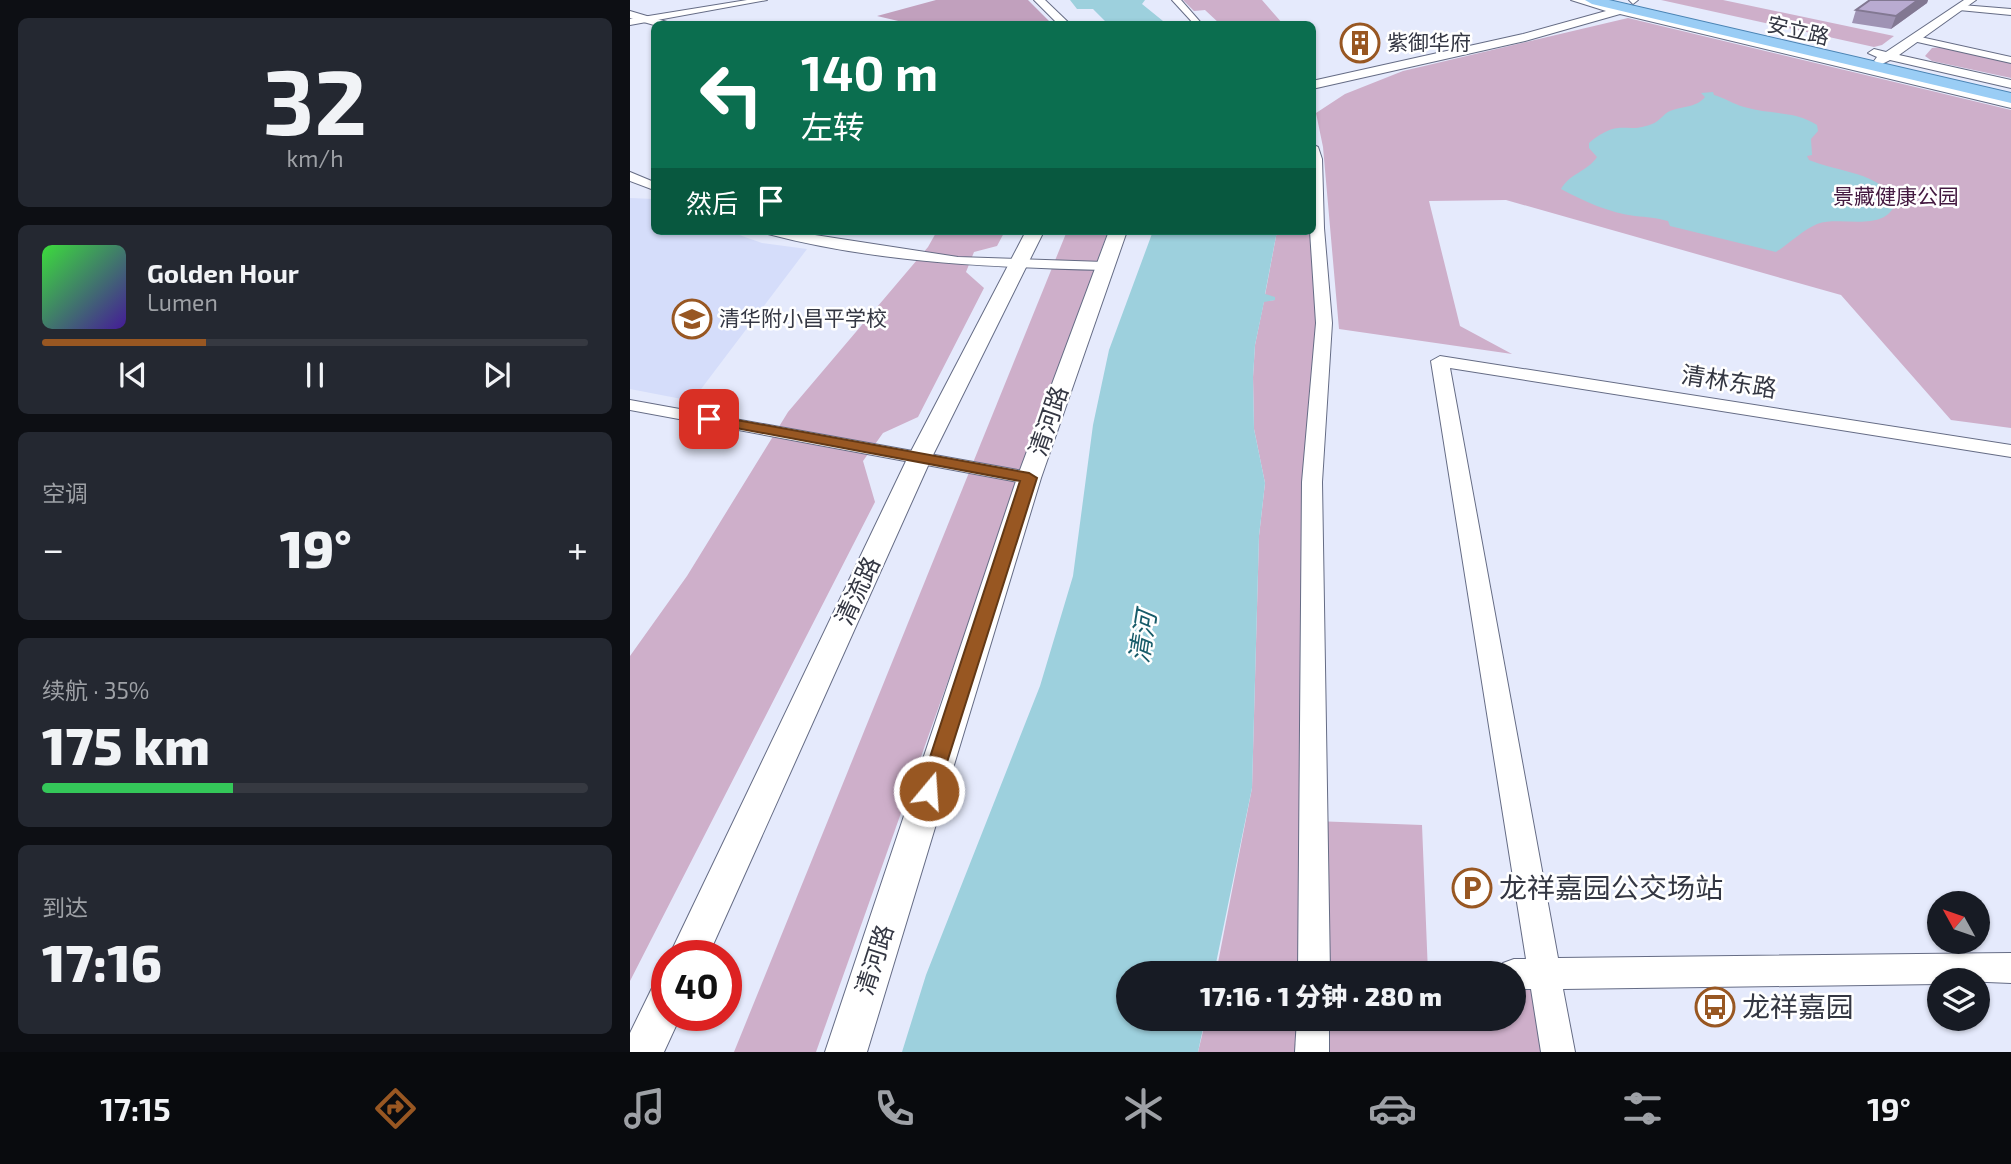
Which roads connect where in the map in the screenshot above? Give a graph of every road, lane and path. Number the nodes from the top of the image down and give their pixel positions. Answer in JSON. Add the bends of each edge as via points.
{"nodes":[{"id":1,"x":763,"y":0,"type":"edge"},
{"id":2,"x":1039,"y":0,"type":"edge"},
{"id":3,"x":1044,"y":0,"type":"edge"},
{"id":4,"x":1176,"y":0,"type":"edge"},
{"id":5,"x":1576,"y":0,"type":"edge"},
{"id":6,"x":1592,"y":0,"type":"edge"},
{"id":7,"x":1632,"y":0,"type":"edge"},
{"id":8,"x":1968,"y":3,"type":"edge"},
{"id":9,"x":1613,"y":6,"type":"edge"},
{"id":10,"x":2011,"y":12,"type":"edge"},
{"id":11,"x":638,"y":20,"type":"edge"},
{"id":12,"x":1061,"y":21,"type":"edge"},
{"id":13,"x":1195,"y":21,"type":"edge"},
{"id":14,"x":1916,"y":39,"type":"junction"},
{"id":15,"x":2011,"y":60,"type":"edge"},
{"id":16,"x":1873,"y":64,"type":"junction"},
{"id":17,"x":1316,"y":78,"type":"edge"},
{"id":18,"x":1316,"y":84,"type":"edge"},
{"id":19,"x":2011,"y":87,"type":"edge"},
{"id":20,"x":2011,"y":98,"type":"edge"},
{"id":21,"x":2011,"y":104,"type":"edge"},
{"id":22,"x":1316,"y":159,"type":"edge"},
{"id":23,"x":632,"y":179,"type":"edge"},
{"id":24,"x":651,"y":185,"type":"edge"},
{"id":25,"x":788,"y":235,"type":"edge"},
{"id":26,"x":1033,"y":235,"type":"edge"},
{"id":27,"x":1116,"y":235,"type":"edge"},
{"id":28,"x":1020,"y":264,"type":"junction"},
{"id":29,"x":1104,"y":266,"type":"junction"},
{"id":30,"x":630,"y":405,"type":"edge"},
{"id":31,"x":2011,"y":451,"type":"edge"},
{"id":32,"x":919,"y":459,"type":"junction"},
{"id":33,"x":1029,"y":478,"type":"junction"},
{"id":34,"x":695,"y":940,"type":"edge"},
{"id":35,"x":1314,"y":961,"type":"edge"},
{"id":36,"x":2011,"y":968,"type":"edge"},
{"id":37,"x":1546,"y":973,"type":"junction"},
{"id":38,"x":1526,"y":974,"type":"edge"},
{"id":39,"x":653,"y":1031,"type":"edge"},
{"id":40,"x":1313,"y":1031,"type":"edge"},
{"id":41,"x":643,"y":1052,"type":"edge"},
{"id":42,"x":845,"y":1052,"type":"edge"},
{"id":43,"x":1312,"y":1052,"type":"edge"},
{"id":44,"x":1558,"y":1052,"type":"edge"}],
"edges":[{"from":1,"to":11,"type":"street"},
{"from":2,"to":3,"type":"street"},
{"from":2,"to":12,"type":"street"},
{"from":4,"to":13,"type":"street"},
{"from":5,"to":9,"type":"street","name":"安立路"},
{"from":6,"to":16,"type":"main road","name":"安立路"},
{"from":7,"to":16,"type":"street","name":"安立路"},
{"from":8,"to":10,"type":"street"},
{"from":8,"to":14,"type":"street"},
{"from":9,"to":16,"type":"main road","name":"安立路"},
{"from":9,"to":16,"type":"street","name":"安立路"},
{"from":9,"to":17,"type":"street","via":[[1515,34]]},
{"from":9,"to":18,"type":"street","via":[[1525,37]]},
{"from":14,"to":15,"type":"street"},
{"from":14,"to":16,"type":"street"},
{"from":16,"to":19,"type":"main road","name":"安立路"},
{"from":16,"to":20,"type":"main road","name":"安立路"},
{"from":16,"to":21,"type":"street","name":"安立路"},
{"from":22,"to":35,"type":"street","via":[[1324,323],[1312,482]]},
{"from":23,"to":24,"type":"street"},
{"from":25,"to":28,"type":"street","via":[[935,258]]},
{"from":26,"to":28,"type":"street","name":"清流路"},
{"from":27,"to":29,"type":"street","name":"清河路"},
{"from":28,"to":29,"type":"street"},
{"from":28,"to":32,"type":"street","name":"清流路"},
{"from":29,"to":33,"type":"street","name":"清河路"},
{"from":30,"to":32,"type":"street"},
{"from":31,"to":37,"type":"street","name":"清林东路","via":[[1440,360]]},
{"from":32,"to":33,"type":"street"},
{"from":32,"to":34,"type":"street","name":"清流路"},
{"from":33,"to":42,"type":"street","name":"清河路"},
{"from":36,"to":37,"type":"street"},
{"from":37,"to":38,"type":"street"},
{"from":37,"to":44,"type":"street"},
{"from":39,"to":41,"type":"street"},
{"from":40,"to":43,"type":"street"}]}
